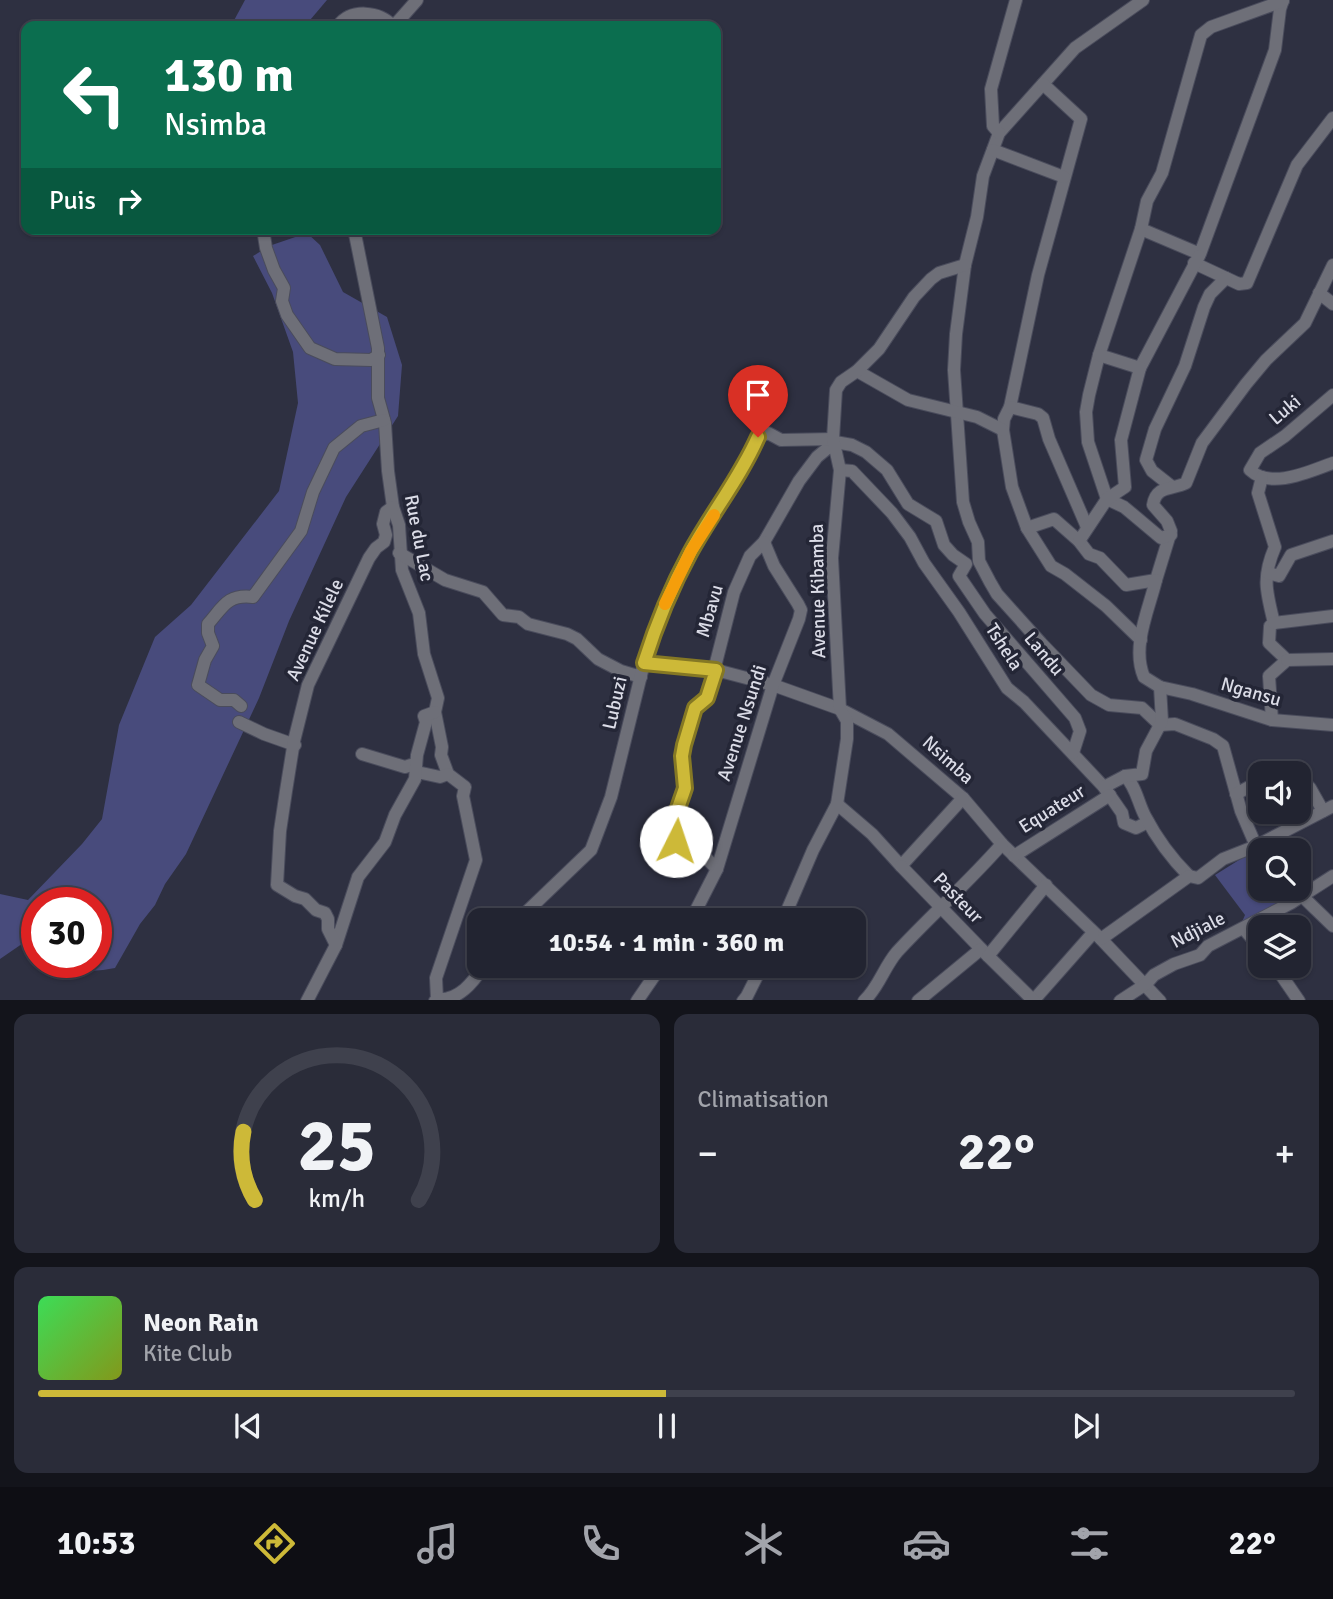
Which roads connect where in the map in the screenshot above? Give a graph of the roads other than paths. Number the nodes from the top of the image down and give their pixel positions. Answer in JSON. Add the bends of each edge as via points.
{"nodes":[{"id":1,"x":417,"y":0,"type":"edge"},
{"id":2,"x":1016,"y":0,"type":"edge"},
{"id":3,"x":1143,"y":0,"type":"edge"},
{"id":4,"x":1283,"y":0,"type":"edge"},
{"id":5,"x":343,"y":21,"type":"edge"},
{"id":6,"x":388,"y":21,"type":"edge"},
{"id":7,"x":398,"y":21,"type":"edge"},
{"id":8,"x":1043,"y":84,"type":"junction"},
{"id":9,"x":1333,"y":118,"type":"edge"},
{"id":10,"x":999,"y":133,"type":"junction"},
{"id":11,"x":993,"y":150,"type":"junction"},
{"id":12,"x":1063,"y":177,"type":"junction"},
{"id":13,"x":1141,"y":229,"type":"junction"},
{"id":14,"x":264,"y":235,"type":"edge"},
{"id":15,"x":355,"y":235,"type":"edge"},
{"id":16,"x":1197,"y":258,"type":"junction"},
{"id":17,"x":965,"y":265,"type":"junction"},
{"id":18,"x":1333,"y":265,"type":"edge"},
{"id":19,"x":1226,"y":278,"type":"junction"},
{"id":20,"x":1319,"y":293,"type":"junction"},
{"id":21,"x":1333,"y":304,"type":"edge"},
{"id":22,"x":379,"y":355,"type":"junction"},
{"id":23,"x":1099,"y":355,"type":"junction"},
{"id":24,"x":1140,"y":368,"type":"junction"},
{"id":25,"x":857,"y":371,"type":"junction"},
{"id":26,"x":1333,"y":395,"type":"edge"},
{"id":27,"x":1010,"y":407,"type":"junction"},
{"id":28,"x":957,"y":412,"type":"junction"},
{"id":29,"x":384,"y":419,"type":"junction"},
{"id":30,"x":1003,"y":430,"type":"junction"},
{"id":31,"x":834,"y":440,"type":"junction"},
{"id":32,"x":1333,"y":463,"type":"edge"},
{"id":33,"x":840,"y":470,"type":"junction"},
{"id":34,"x":1262,"y":477,"type":"junction"},
{"id":35,"x":1171,"y":486,"type":"junction"},
{"id":36,"x":1107,"y":499,"type":"junction"},
{"id":37,"x":393,"y":507,"type":"junction"},
{"id":38,"x":1087,"y":527,"type":"junction"},
{"id":39,"x":1027,"y":528,"type":"junction"},
{"id":40,"x":1171,"y":535,"type":"junction"},
{"id":41,"x":1079,"y":541,"type":"junction"},
{"id":42,"x":1333,"y":541,"type":"edge"},
{"id":43,"x":764,"y":542,"type":"junction"},
{"id":44,"x":399,"y":553,"type":"junction"},
{"id":45,"x":1268,"y":573,"type":"junction"},
{"id":46,"x":1156,"y":580,"type":"junction"},
{"id":47,"x":1333,"y":616,"type":"edge"},
{"id":48,"x":1274,"y":623,"type":"junction"},
{"id":49,"x":1141,"y":640,"type":"junction"},
{"id":50,"x":1333,"y":659,"type":"edge"},
{"id":51,"x":1287,"y":660,"type":"junction"},
{"id":52,"x":644,"y":663,"type":"junction"},
{"id":53,"x":716,"y":670,"type":"junction"},
{"id":54,"x":641,"y":677,"type":"junction"},
{"id":55,"x":773,"y":685,"type":"junction"},
{"id":56,"x":1160,"y":687,"type":"junction"},
{"id":57,"x":241,"y":706,"type":"dead end"},
{"id":58,"x":839,"y":709,"type":"junction"},
{"id":59,"x":435,"y":712,"type":"junction"},
{"id":60,"x":1272,"y":720,"type":"junction"},
{"id":61,"x":239,"y":722,"type":"dead end"},
{"id":62,"x":1160,"y":725,"type":"junction"},
{"id":63,"x":1333,"y":725,"type":"edge"},
{"id":64,"x":295,"y":745,"type":"junction"},
{"id":65,"x":1073,"y":753,"type":"junction"},
{"id":66,"x":362,"y":754,"type":"dead end"},
{"id":67,"x":416,"y":769,"type":"junction"},
{"id":68,"x":448,"y":774,"type":"junction"},
{"id":69,"x":1125,"y":776,"type":"junction"},
{"id":70,"x":1248,"y":788,"type":"edge"},
{"id":71,"x":1311,"y":789,"type":"edge"},
{"id":72,"x":1107,"y":791,"type":"junction"},
{"id":73,"x":1236,"y":794,"type":"junction"},
{"id":74,"x":963,"y":798,"type":"junction"},
{"id":75,"x":836,"y":804,"type":"junction"},
{"id":76,"x":1328,"y":809,"type":"edge"},
{"id":77,"x":1148,"y":822,"type":"junction"},
{"id":78,"x":1253,"y":838,"type":"edge"},
{"id":79,"x":1272,"y":838,"type":"edge"},
{"id":80,"x":1002,"y":844,"type":"junction"},
{"id":81,"x":1248,"y":849,"type":"edge"},
{"id":82,"x":1014,"y":856,"type":"junction"},
{"id":83,"x":901,"y":866,"type":"junction"},
{"id":84,"x":717,"y":869,"type":"junction"},
{"id":85,"x":1189,"y":876,"type":"junction"},
{"id":86,"x":1333,"y":876,"type":"edge"},
{"id":87,"x":1046,"y":885,"type":"junction"},
{"id":88,"x":1311,"y":890,"type":"edge"},
{"id":89,"x":1293,"y":901,"type":"edge"},
{"id":90,"x":1307,"y":901,"type":"edge"},
{"id":91,"x":939,"y":907,"type":"junction"},
{"id":92,"x":530,"y":908,"type":"edge"},
{"id":93,"x":697,"y":908,"type":"edge"},
{"id":94,"x":788,"y":908,"type":"edge"},
{"id":95,"x":1333,"y":926,"type":"edge"},
{"id":96,"x":1244,"y":929,"type":"junction"},
{"id":97,"x":1248,"y":934,"type":"edge"},
{"id":98,"x":1097,"y":936,"type":"junction"},
{"id":99,"x":336,"y":945,"type":"junction"},
{"id":100,"x":984,"y":953,"type":"junction"},
{"id":101,"x":475,"y":978,"type":"edge"},
{"id":102,"x":653,"y":978,"type":"edge"},
{"id":103,"x":753,"y":978,"type":"edge"},
{"id":104,"x":1283,"y":978,"type":"edge"},
{"id":105,"x":1146,"y":984,"type":"junction"},
{"id":106,"x":455,"y":998,"type":"edge"},
{"id":107,"x":748,"y":999,"type":"edge"},
{"id":108,"x":307,"y":1000,"type":"edge"},
{"id":109,"x":436,"y":1000,"type":"edge"},
{"id":110,"x":637,"y":1000,"type":"edge"},
{"id":111,"x":866,"y":1000,"type":"edge"},
{"id":112,"x":918,"y":1000,"type":"edge"},
{"id":113,"x":1033,"y":1000,"type":"edge"},
{"id":114,"x":1120,"y":1000,"type":"edge"},
{"id":115,"x":1160,"y":1000,"type":"edge"},
{"id":116,"x":1299,"y":1000,"type":"edge"}],
"edges":[{"from":1,"to":7,"type":"street"},
{"from":2,"to":10,"type":"street","via":[[991,89],[993,126]]},
{"from":3,"to":8,"type":"street","via":[[1075,48]]},
{"from":4,"to":13,"type":"street","via":[[1203,32]]},
{"from":4,"to":16,"type":"street","via":[[1275,50]]},
{"from":5,"to":6,"type":"street","via":[[362,13]]},
{"from":8,"to":10,"type":"street"},
{"from":8,"to":12,"type":"street","via":[[1081,119]]},
{"from":9,"to":19,"type":"street","via":[[1297,165],[1247,283]]},
{"from":10,"to":11,"type":"street"},
{"from":11,"to":12,"type":"street"},
{"from":11,"to":17,"type":"street","via":[[982,176]]},
{"from":12,"to":27,"type":"street"},
{"from":13,"to":16,"type":"street"},
{"from":13,"to":23,"type":"street"},
{"from":14,"to":22,"type":"street","via":[[284,288],[282,301],[310,348],[335,359],[371,360]]},
{"from":15,"to":22,"type":"street","name":"Rue du Lac"},
{"from":16,"to":19,"type":"street"},
{"from":16,"to":24,"type":"street"},
{"from":17,"to":25,"type":"street","name":"Avenue Kibamba","via":[[931,279],[885,342]]},
{"from":17,"to":28,"type":"street","via":[[954,370]]},
{"from":18,"to":20,"type":"street"},
{"from":19,"to":35,"type":"street","via":[[1204,307],[1146,460]]},
{"from":20,"to":21,"type":"street"},
{"from":20,"to":35,"type":"street","via":[[1302,327],[1266,360],[1202,443],[1186,483]]},
{"from":22,"to":29,"type":"street","name":"Rue du Lac","via":[[377,393]]},
{"from":23,"to":24,"type":"street"},
{"from":23,"to":36,"type":"street","via":[[1086,416],[1090,450]]},
{"from":24,"to":36,"type":"street","via":[[1121,440],[1125,487]]},
{"from":25,"to":28,"type":"street","via":[[907,400]]},
{"from":25,"to":31,"type":"street","name":"Avenue Kibamba","via":[[836,390]]},
{"from":26,"to":34,"type":"street","name":"Luki","via":[[1260,453],[1250,470]]},
{"from":27,"to":30,"type":"street"},
{"from":27,"to":38,"type":"street","via":[[1043,418]]},
{"from":28,"to":30,"type":"street"},
{"from":28,"to":62,"type":"street","via":[[965,512],[978,542],[979,561],[997,594],[1091,695],[1109,705],[1142,708]]},
{"from":29,"to":37,"type":"street","name":"Rue du Lac"},
{"from":29,"to":57,"type":"street","via":[[361,426],[334,448],[293,544],[253,597],[233,598],[208,625],[213,646],[198,685],[220,700],[234,700]]},
{"from":30,"to":39,"type":"street","via":[[1012,487]]},
{"from":31,"to":33,"type":"street","name":"Avenue Kibamba"},
{"from":31,"to":43,"type":"street","name":"Mbavu","via":[[805,473]]},
{"from":31,"to":52,"type":"street","name":"Lubuzi","via":[[780,440],[768,433],[758,437],[691,551]]},
{"from":31,"to":65,"type":"street","name":"Landu","via":[[866,452],[887,470],[908,504],[936,521],[944,545],[966,564],[959,576],[985,614],[1075,718],[1080,731]]},
{"from":32,"to":34,"type":"street","via":[[1297,476]]},
{"from":33,"to":58,"type":"street","name":"Avenue Kibamba","via":[[832,558]]},
{"from":33,"to":65,"type":"street","name":"Tshela","via":[[852,471],[892,513],[1007,688]]},
{"from":34,"to":45,"type":"street","via":[[1258,493],[1275,547]]},
{"from":35,"to":40,"type":"street","via":[[1162,489],[1153,502]]},
{"from":36,"to":38,"type":"street"},
{"from":36,"to":40,"type":"street","via":[[1161,537]]},
{"from":37,"to":44,"type":"street","name":"Rue du Lac","via":[[399,525]]},
{"from":37,"to":64,"type":"street","name":"Avenue Kilele","via":[[386,512],[384,542],[365,566],[308,685]]},
{"from":38,"to":41,"type":"street"},
{"from":39,"to":41,"type":"street","via":[[1054,519]]},
{"from":39,"to":49,"type":"street","via":[[1051,566],[1106,606]]},
{"from":40,"to":46,"type":"street"},
{"from":41,"to":46,"type":"street","via":[[1126,585]]},
{"from":42,"to":45,"type":"street","via":[[1291,555],[1278,577]]},
{"from":43,"to":53,"type":"street","name":"Mbavu","via":[[750,556],[734,592]]},
{"from":43,"to":55,"type":"street","name":"Avenue Nsundi","via":[[801,610]]},
{"from":44,"to":54,"type":"street","via":[[445,580],[483,592],[503,615],[574,637],[598,659]]},
{"from":44,"to":59,"type":"street","name":"Rue du Lac","via":[[405,583],[419,613],[424,654],[438,698]]},
{"from":45,"to":48,"type":"street","via":[[1265,582]]},
{"from":46,"to":49,"type":"street"},
{"from":47,"to":48,"type":"street"},
{"from":48,"to":51,"type":"street","via":[[1269,643]]},
{"from":49,"to":56,"type":"street","via":[[1139,659],[1144,677]]},
{"from":50,"to":51,"type":"street"},
{"from":51,"to":60,"type":"street","via":[[1269,676]]},
{"from":52,"to":53,"type":"street","name":"Nsimba"},
{"from":52,"to":54,"type":"street","name":"Lubuzi"},
{"from":53,"to":55,"type":"street","name":"Nsimba"},
{"from":53,"to":84,"type":"street","name":"Mbavu","via":[[707,698],[695,708],[684,745],[684,794],[674,835],[687,854],[704,856]]},
{"from":54,"to":92,"type":"street","name":"Lubuzi","via":[[611,797],[591,850]]},
{"from":55,"to":58,"type":"street","name":"Nsimba"},
{"from":55,"to":84,"type":"street","name":"Avenue Nsundi"},
{"from":56,"to":60,"type":"street","name":"Ngansu"},
{"from":56,"to":62,"type":"street","name":"Equateur"},
{"from":58,"to":74,"type":"street","name":"Nsimba","via":[[897,740]]},
{"from":58,"to":75,"type":"street","name":"Avenue Kibamba","via":[[847,721],[847,739]]},
{"from":59,"to":67,"type":"street","via":[[424,716]]},
{"from":59,"to":68,"type":"street","name":"Rue du Lac"},
{"from":60,"to":63,"type":"street","name":"Ngansu"},
{"from":61,"to":64,"type":"street"},
{"from":62,"to":69,"type":"street","name":"Equateur","via":[[1146,751],[1142,774]]},
{"from":62,"to":73,"type":"street","via":[[1175,724],[1218,742],[1226,752]]},
{"from":64,"to":99,"type":"street","name":"Avenue Kilele","via":[[280,831],[277,885],[325,913]]},
{"from":65,"to":72,"type":"street","name":"Tshela"},
{"from":66,"to":67,"type":"street"},
{"from":67,"to":68,"type":"street","via":[[440,777]]},
{"from":67,"to":99,"type":"street","via":[[385,842],[358,877]]},
{"from":68,"to":109,"type":"street","name":"Rue du Lac","via":[[465,787],[476,860],[436,978]]},
{"from":69,"to":72,"type":"street","name":"Equateur"},
{"from":69,"to":77,"type":"street","via":[[1132,782]]},
{"from":70,"to":73,"type":"street"},
{"from":71,"to":76,"type":"street"},
{"from":72,"to":77,"type":"street","name":"Tshela","via":[[1128,827]]},
{"from":72,"to":82,"type":"street","name":"Equateur"},
{"from":73,"to":78,"type":"street"},
{"from":74,"to":80,"type":"street","name":"Nsimba"},
{"from":74,"to":83,"type":"street"},
{"from":75,"to":83,"type":"street","name":"Pasteur"},
{"from":75,"to":94,"type":"street","name":"Avenue Kibamba"},
{"from":76,"to":79,"type":"street"},
{"from":77,"to":85,"type":"street","via":[[1161,845]]},
{"from":80,"to":82,"type":"street","name":"Nsimba"},
{"from":80,"to":91,"type":"street"},
{"from":81,"to":85,"type":"street","via":[[1223,859],[1198,878]]},
{"from":82,"to":87,"type":"street","name":"Nsimba"},
{"from":83,"to":91,"type":"street","name":"Pasteur"},
{"from":84,"to":93,"type":"street","name":"Avenue Nsundi"},
{"from":85,"to":98,"type":"street"},
{"from":86,"to":88,"type":"street","name":"Ndjiale"},
{"from":87,"to":98,"type":"street","name":"Nsimba"},
{"from":87,"to":100,"type":"street"},
{"from":89,"to":96,"type":"street","name":"Ndjiale"},
{"from":90,"to":95,"type":"street"},
{"from":91,"to":100,"type":"street","name":"Pasteur"},
{"from":91,"to":111,"type":"street","via":[[894,955]]},
{"from":96,"to":97,"type":"street"},
{"from":96,"to":105,"type":"street","name":"Ndjiale","via":[[1159,972]]},
{"from":98,"to":105,"type":"street","name":"Nsimba"},
{"from":98,"to":113,"type":"street"},
{"from":99,"to":108,"type":"street"},
{"from":100,"to":112,"type":"street"},
{"from":100,"to":113,"type":"street","name":"Pasteur"},
{"from":101,"to":106,"type":"street"},
{"from":102,"to":110,"type":"street"},
{"from":103,"to":107,"type":"street"},
{"from":104,"to":116,"type":"street"},
{"from":105,"to":114,"type":"street","name":"Ndjiale"},
{"from":105,"to":115,"type":"street","name":"Nsimba"},
{"from":106,"to":109,"type":"street"}]}
